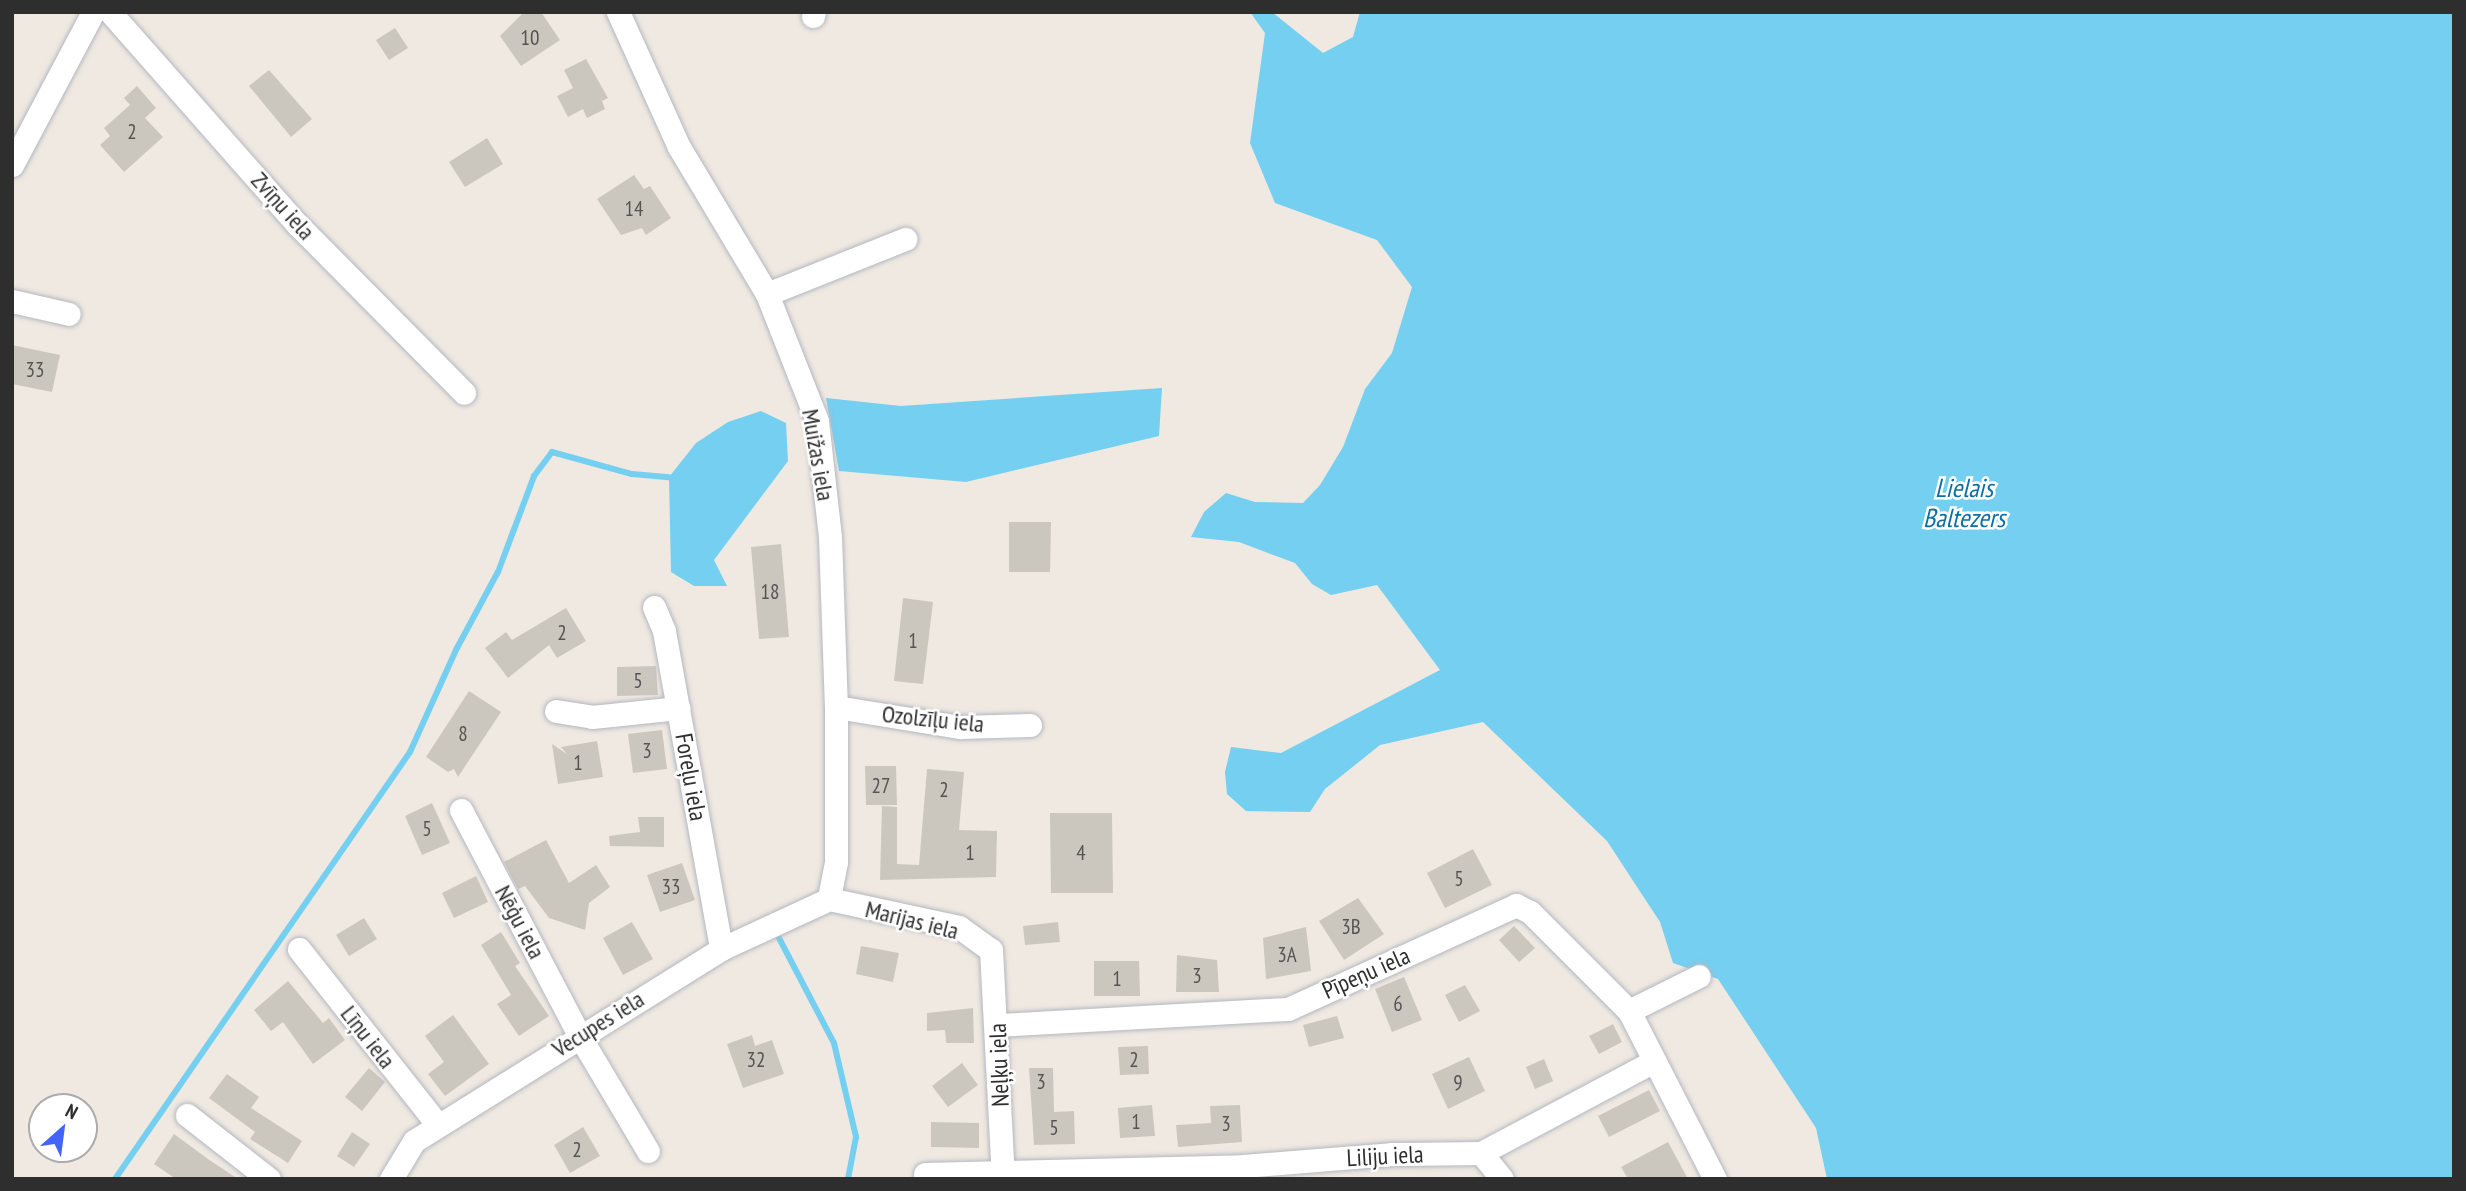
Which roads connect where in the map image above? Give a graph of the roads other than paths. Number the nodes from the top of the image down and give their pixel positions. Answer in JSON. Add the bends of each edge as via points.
{"nodes":[{"id":1,"x":93,"y":12,"type":"edge"},
{"id":2,"x":110,"y":12,"type":"edge"},
{"id":3,"x":618,"y":12,"type":"edge"},
{"id":4,"x":12,"y":166,"type":"edge"},
{"id":5,"x":905,"y":239,"type":"dead end"},
{"id":6,"x":767,"y":294,"type":"junction"},
{"id":7,"x":12,"y":301,"type":"edge"},
{"id":8,"x":69,"y":314,"type":"dead end"},
{"id":9,"x":464,"y":393,"type":"dead end"},
{"id":10,"x":654,"y":607,"type":"dead end"},
{"id":11,"x":836,"y":707,"type":"junction"},
{"id":12,"x":679,"y":708,"type":"junction"},
{"id":13,"x":556,"y":711,"type":"dead end"},
{"id":14,"x":1030,"y":725,"type":"dead end"},
{"id":15,"x":461,"y":810,"type":"dead end"},
{"id":16,"x":829,"y":899,"type":"junction"},
{"id":17,"x":299,"y":949,"type":"dead end"},
{"id":18,"x":721,"y":949,"type":"junction"},
{"id":19,"x":991,"y":950,"type":"joint"},
{"id":20,"x":1699,"y":976,"type":"dead end"},
{"id":21,"x":1629,"y":1011,"type":"junction"},
{"id":22,"x":998,"y":1025,"type":"junction"},
{"id":23,"x":579,"y":1035,"type":"junction"},
{"id":24,"x":1654,"y":1061,"type":"junction"},
{"id":25,"x":187,"y":1115,"type":"dead end"},
{"id":26,"x":438,"y":1125,"type":"junction"},
{"id":27,"x":648,"y":1151,"type":"dead end"},
{"id":28,"x":1481,"y":1153,"type":"junction"},
{"id":29,"x":1242,"y":1172,"type":"edge"},
{"id":30,"x":925,"y":1174,"type":"dead end"},
{"id":31,"x":1003,"y":1176,"type":"edge"},
{"id":32,"x":269,"y":1179,"type":"edge"},
{"id":33,"x":391,"y":1179,"type":"edge"},
{"id":34,"x":1502,"y":1179,"type":"edge"},
{"id":35,"x":1715,"y":1179,"type":"edge"}],
"edges":[{"from":1,"to":4,"type":"street"},
{"from":2,"to":9,"type":"street","name":"Zvīņu iela","via":[[299,225]]},
{"from":3,"to":6,"type":"street","name":"Muižas iela","via":[[679,146]]},
{"from":5,"to":6,"type":"street"},
{"from":6,"to":11,"type":"street","name":"Muižas iela","via":[[817,421],[830,537]]},
{"from":7,"to":8,"type":"street"},
{"from":10,"to":12,"type":"street","name":"Foreļu iela","via":[[664,631]]},
{"from":11,"to":14,"type":"street","name":"Ozolzīļu iela","via":[[960,727]]},
{"from":11,"to":16,"type":"street","name":"Muižas iela","via":[[836,862]]},
{"from":12,"to":13,"type":"street","via":[[593,717]]},
{"from":12,"to":18,"type":"street","name":"Foreļu iela"},
{"from":15,"to":23,"type":"street","name":"Nēģu iela"},
{"from":16,"to":18,"type":"street","name":"Vecupes iela"},
{"from":16,"to":19,"type":"street","name":"Marijas iela","via":[[959,927]]},
{"from":17,"to":26,"type":"street","name":"Līņu iela"},
{"from":18,"to":23,"type":"street","name":"Vecupes iela"},
{"from":19,"to":22,"type":"street","name":"Neļķu iela"},
{"from":20,"to":21,"type":"street"},
{"from":21,"to":22,"type":"street","name":"Pīpeņu iela","via":[[1530,912],[1516,905],[1288,1009]]},
{"from":21,"to":24,"type":"street","name":"Pīpeņu iela"},
{"from":22,"to":31,"type":"street","name":"Neļķu iela"},
{"from":23,"to":26,"type":"street","name":"Vecupes iela"},
{"from":23,"to":27,"type":"street","name":"Nēģu iela"},
{"from":24,"to":28,"type":"street","name":"Liliju iela"},
{"from":24,"to":35,"type":"street","name":"Pīpeņu iela"},
{"from":25,"to":32,"type":"street"},
{"from":26,"to":33,"type":"street","name":"Vecupes iela","via":[[414,1141]]},
{"from":28,"to":29,"type":"street","name":"Liliju iela","via":[[1391,1154]]},
{"from":28,"to":34,"type":"street"},
{"from":29,"to":31,"type":"street","name":"Liliju iela"},
{"from":30,"to":31,"type":"street","name":"Liliju iela"}]}
